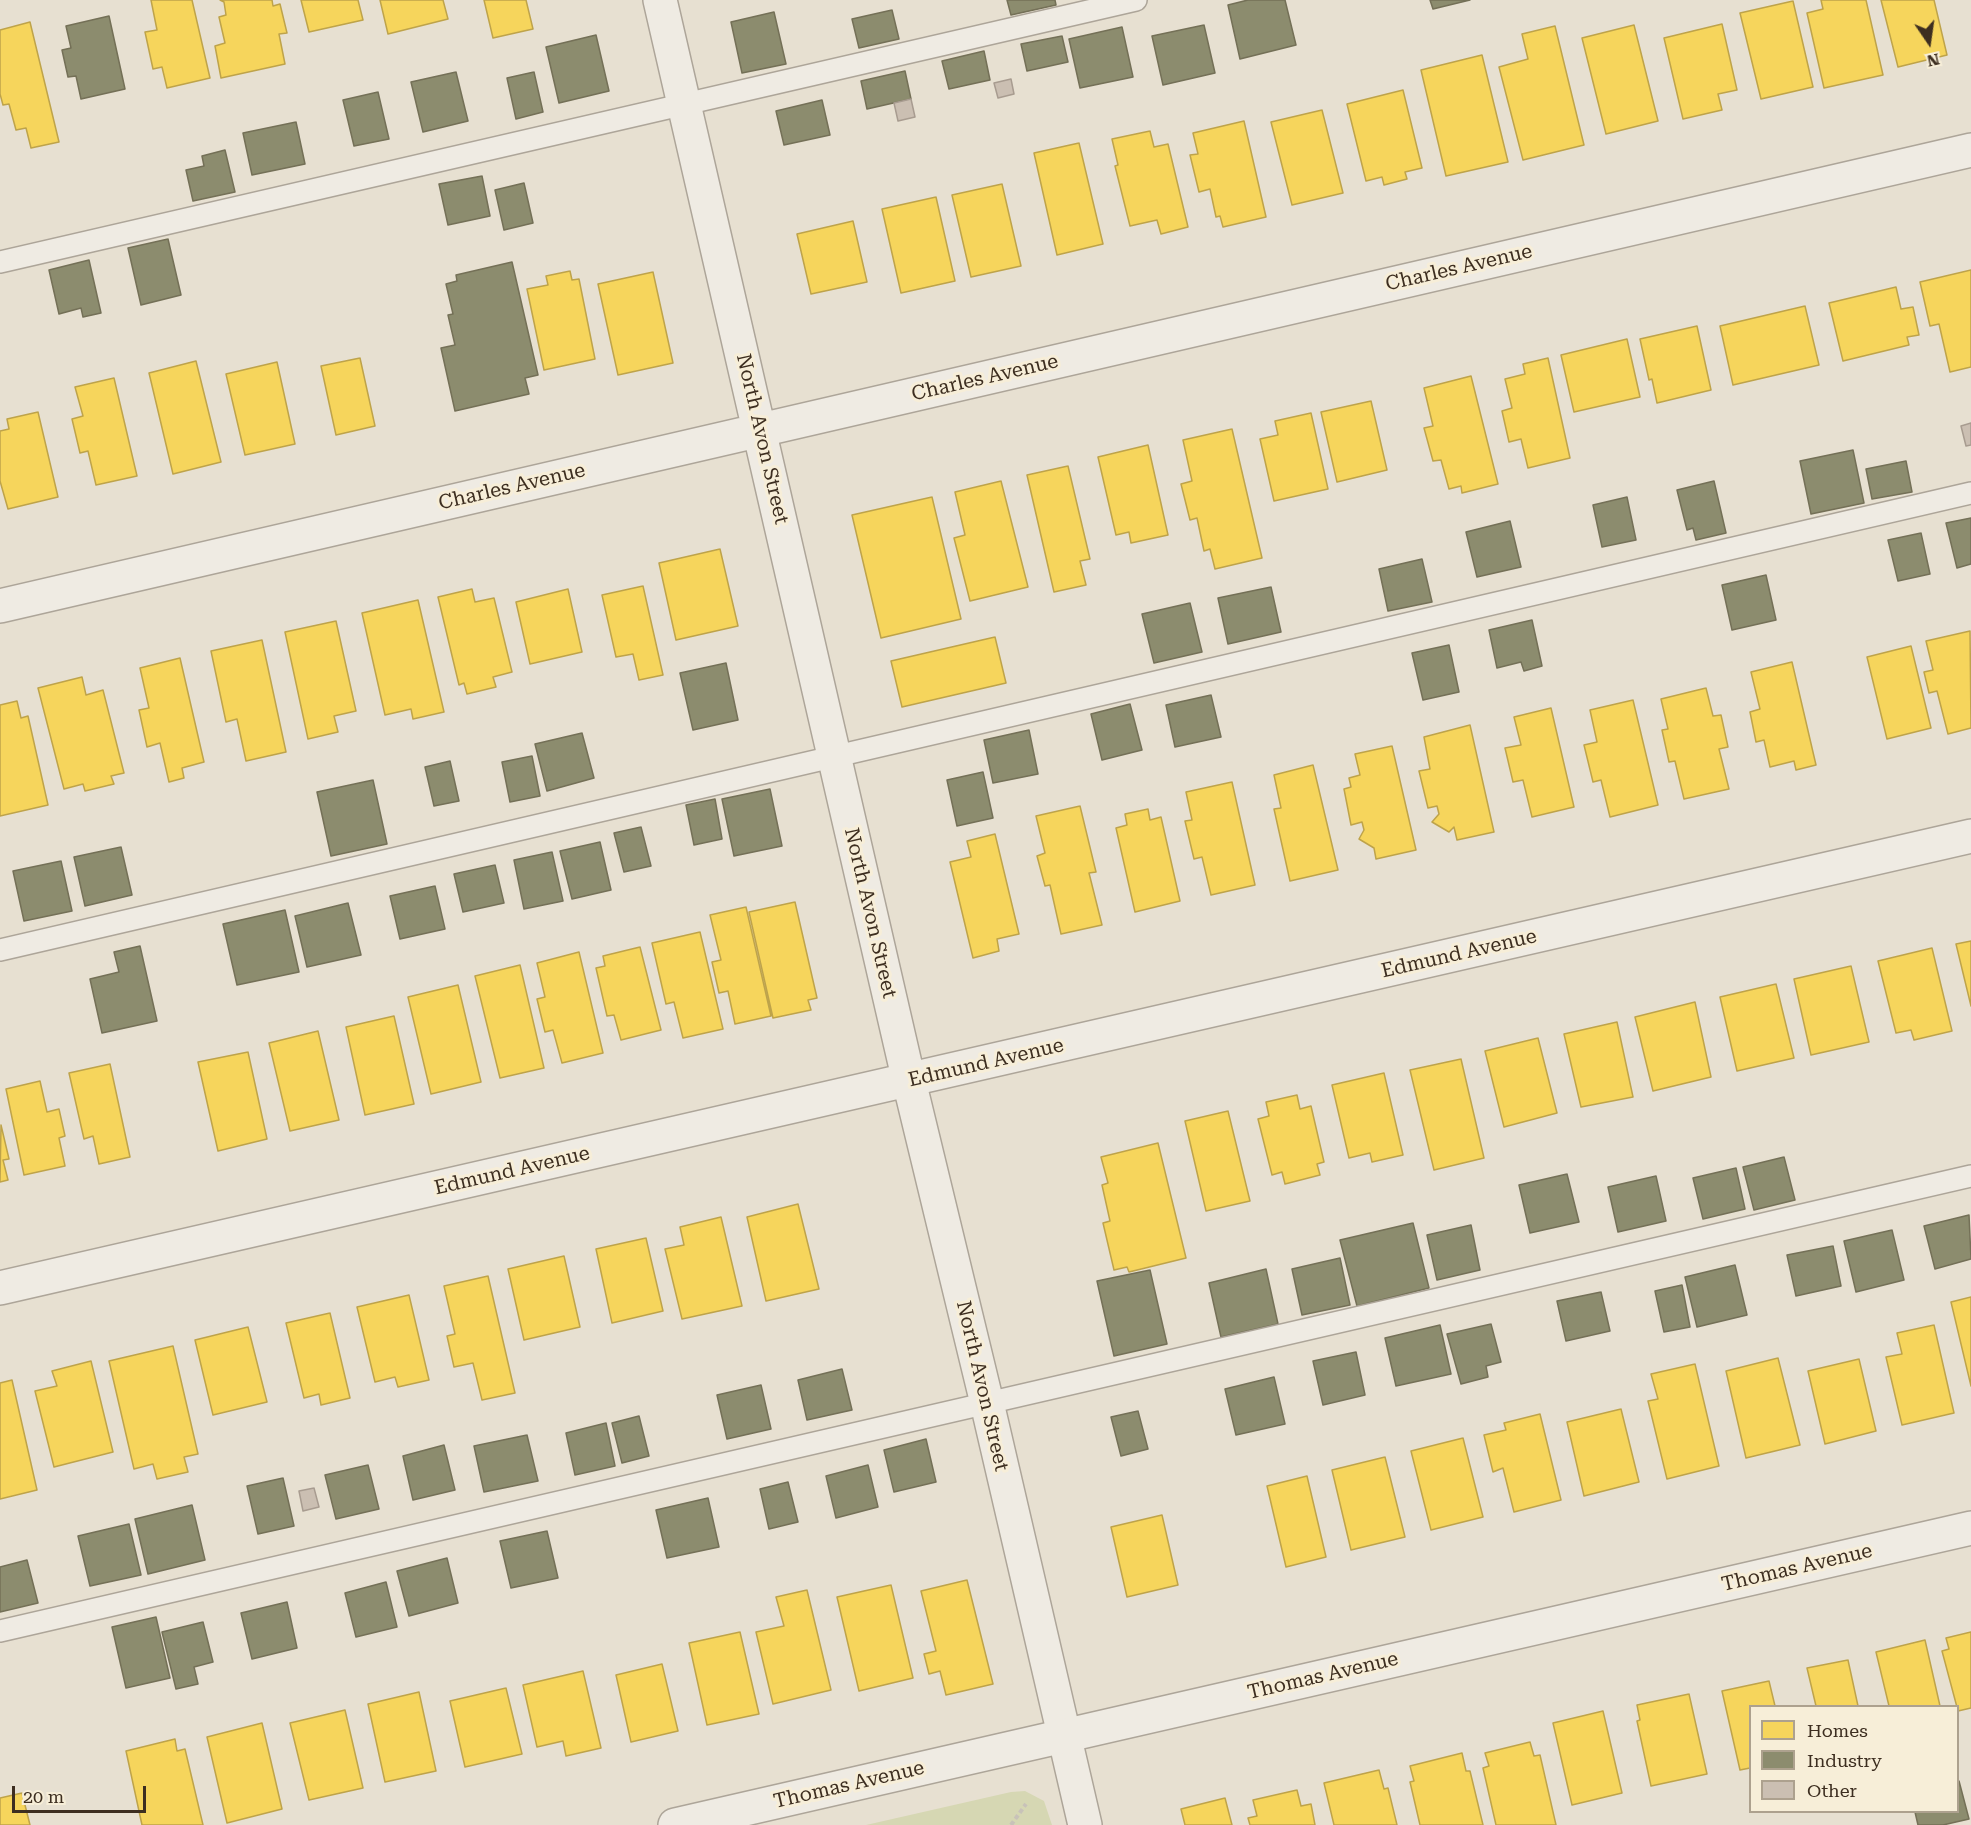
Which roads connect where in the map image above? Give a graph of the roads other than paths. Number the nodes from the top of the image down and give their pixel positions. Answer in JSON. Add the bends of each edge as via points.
{"nodes":[{"id":1,"x":660,"y":0,"type":"edge"},
{"id":2,"x":1136,"y":0,"type":"edge"},
{"id":3,"x":685,"y":103,"type":"junction"},
{"id":4,"x":1971,"y":150,"type":"edge"},
{"id":5,"x":0,"y":262,"type":"edge"},
{"id":6,"x":760,"y":430,"type":"junction"},
{"id":7,"x":1971,"y":493,"type":"edge"},
{"id":8,"x":0,"y":606,"type":"edge"},
{"id":9,"x":834,"y":756,"type":"junction"},
{"id":10,"x":1971,"y":836,"type":"edge"},
{"id":11,"x":0,"y":950,"type":"edge"},
{"id":12,"x":909,"y":1081,"type":"junction"},
{"id":13,"x":1971,"y":1176,"type":"edge"},
{"id":14,"x":0,"y":1288,"type":"edge"},
{"id":15,"x":987,"y":1403,"type":"junction"},
{"id":16,"x":1971,"y":1528,"type":"edge"},
{"id":17,"x":0,"y":1631,"type":"edge"},
{"id":18,"x":1064,"y":1736,"type":"junction"},
{"id":19,"x":675,"y":1825,"type":"edge"},
{"id":20,"x":1085,"y":1825,"type":"edge"}],
"edges":[{"from":1,"to":3,"type":"street","name":"North Avon Street"},
{"from":2,"to":3,"type":"lane"},
{"from":3,"to":5,"type":"lane"},
{"from":3,"to":6,"type":"street","name":"North Avon Street"},
{"from":4,"to":6,"type":"street","name":"Charles Avenue"},
{"from":6,"to":8,"type":"street","name":"Charles Avenue"},
{"from":6,"to":9,"type":"street","name":"North Avon Street"},
{"from":7,"to":9,"type":"lane"},
{"from":9,"to":11,"type":"lane"},
{"from":9,"to":12,"type":"street","name":"North Avon Street"},
{"from":10,"to":12,"type":"street","name":"Edmund Avenue"},
{"from":12,"to":14,"type":"street","name":"Edmund Avenue"},
{"from":12,"to":15,"type":"street","name":"North Avon Street"},
{"from":13,"to":15,"type":"lane"},
{"from":15,"to":17,"type":"lane"},
{"from":15,"to":18,"type":"street","name":"North Avon Street"},
{"from":16,"to":18,"type":"street","name":"Thomas Avenue"},
{"from":18,"to":19,"type":"street","name":"Thomas Avenue"},
{"from":18,"to":20,"type":"street","name":"North Avon Street"}]}
